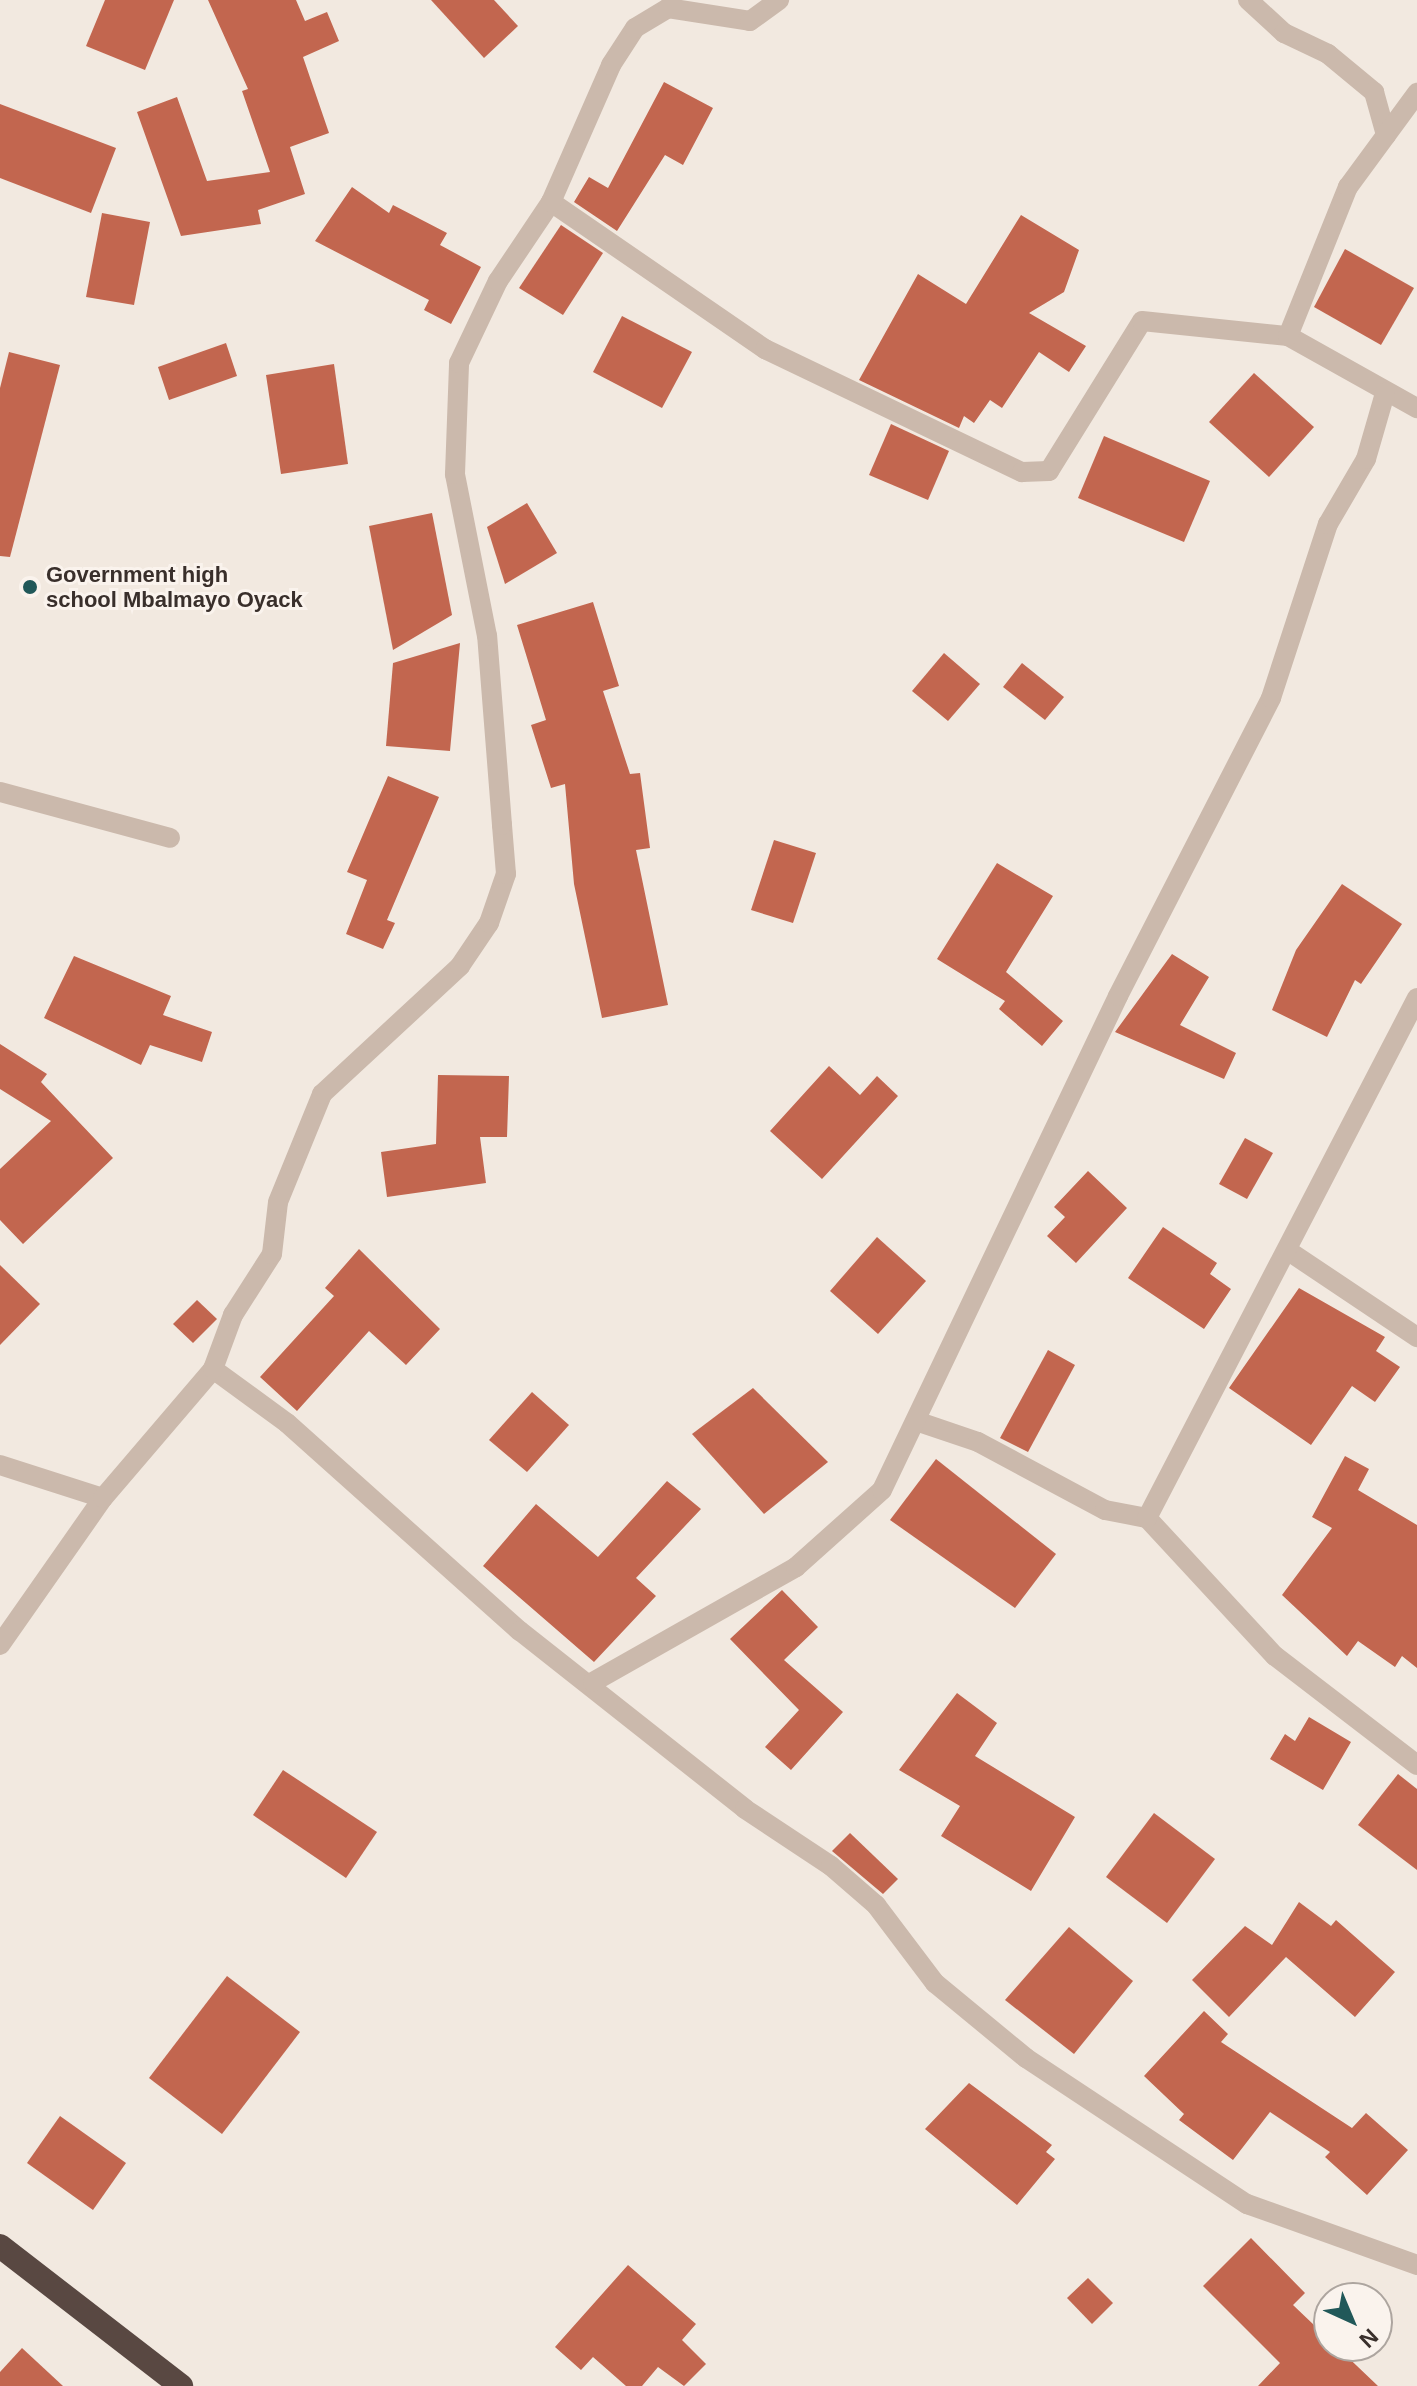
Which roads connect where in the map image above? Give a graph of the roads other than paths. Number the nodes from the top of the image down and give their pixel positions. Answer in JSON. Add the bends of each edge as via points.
{"nodes":[{"id":1,"x":779,"y":0,"type":"edge"},
{"id":2,"x":1248,"y":0,"type":"edge"},
{"id":3,"x":1417,"y":93,"type":"edge"},
{"id":4,"x":1386,"y":135,"type":"junction"},
{"id":5,"x":551,"y":202,"type":"junction"},
{"id":6,"x":1288,"y":336,"type":"junction"},
{"id":7,"x":1385,"y":393,"type":"junction"},
{"id":8,"x":1417,"y":408,"type":"edge"},
{"id":9,"x":0,"y":792,"type":"edge"},
{"id":10,"x":170,"y":838,"type":"dead end"},
{"id":11,"x":1417,"y":998,"type":"edge"},
{"id":12,"x":1290,"y":1252,"type":"junction"},
{"id":13,"x":1417,"y":1337,"type":"edge"},
{"id":14,"x":213,"y":1369,"type":"junction"},
{"id":15,"x":919,"y":1422,"type":"junction"},
{"id":16,"x":0,"y":1465,"type":"edge"},
{"id":17,"x":103,"y":1498,"type":"junction"},
{"id":18,"x":1147,"y":1518,"type":"junction"},
{"id":19,"x":0,"y":1645,"type":"edge"},
{"id":20,"x":593,"y":1682,"type":"junction"},
{"id":21,"x":1417,"y":1765,"type":"edge"},
{"id":22,"x":0,"y":2246,"type":"edge"},
{"id":23,"x":1417,"y":2265,"type":"edge"},
{"id":24,"x":181,"y":2386,"type":"edge"}],
"edges":[{"from":1,"to":5,"type":"street","via":[[750,21],[668,8],[645,19],[611,65]]},
{"from":2,"to":4,"type":"street","via":[[1284,33],[1328,54],[1374,92]]},
{"from":3,"to":4,"type":"street"},
{"from":4,"to":6,"type":"street","via":[[1348,187]]},
{"from":5,"to":6,"type":"street","via":[[765,349],[1022,472],[1049,471],[1142,321]]},
{"from":5,"to":14,"type":"street","via":[[498,281],[459,363],[455,474],[487,636],[506,874],[489,923],[460,966],[322,1094],[278,1202],[272,1254],[233,1315]]},
{"from":6,"to":7,"type":"street"},
{"from":7,"to":8,"type":"street"},
{"from":7,"to":15,"type":"street","via":[[1366,459],[1328,524],[1271,698],[1118,996]]},
{"from":9,"to":10,"type":"street"},
{"from":11,"to":12,"type":"street"},
{"from":12,"to":13,"type":"street"},
{"from":12,"to":18,"type":"street"},
{"from":14,"to":17,"type":"street"},
{"from":14,"to":20,"type":"street","via":[[281,1418],[520,1631]]},
{"from":15,"to":18,"type":"street","via":[[978,1442],[1105,1510]]},
{"from":15,"to":20,"type":"street","via":[[882,1490],[850,1526],[687,1634]]},
{"from":16,"to":17,"type":"street","via":[[14,1475]]},
{"from":17,"to":19,"type":"street"},
{"from":18,"to":21,"type":"street","via":[[1275,1656]]},
{"from":20,"to":23,"type":"street","via":[[745,1809],[831,1866],[876,1905],[935,1983],[1064,2086],[1247,2204]]},
{"from":22,"to":24,"type":"highway"}]}
